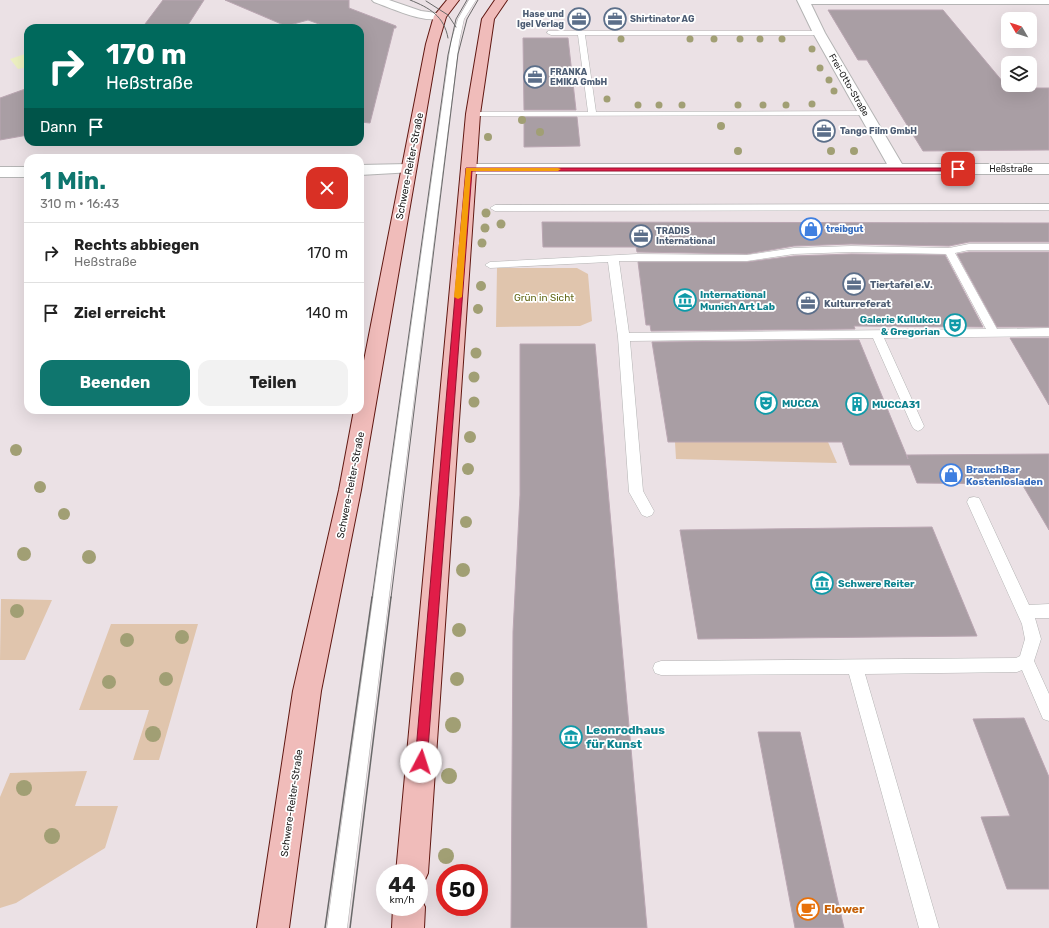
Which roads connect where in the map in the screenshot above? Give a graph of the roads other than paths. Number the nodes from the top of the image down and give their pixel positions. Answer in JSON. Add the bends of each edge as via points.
{"nodes":[{"id":1,"x":378,"y":0,"type":"edge"},
{"id":2,"x":453,"y":0,"type":"edge"},
{"id":3,"x":474,"y":0,"type":"edge"},
{"id":4,"x":501,"y":0,"type":"edge"},
{"id":5,"x":803,"y":1,"type":"edge"},
{"id":6,"x":1049,"y":1,"type":"edge"},
{"id":7,"x":440,"y":16,"type":"junction"},
{"id":8,"x":551,"y":33,"type":"dead end"},
{"id":9,"x":581,"y":33,"type":"junction"},
{"id":10,"x":819,"y":33,"type":"junction"},
{"id":11,"x":865,"y":113,"type":"junction"},
{"id":12,"x":473,"y":114,"type":"junction"},
{"id":13,"x":592,"y":114,"type":"junction"},
{"id":14,"x":468,"y":169,"type":"junction"},
{"id":15,"x":897,"y":169,"type":"junction"},
{"id":16,"x":1049,"y":169,"type":"edge"},
{"id":17,"x":364,"y":170,"type":"edge"},
{"id":18,"x":408,"y":170,"type":"junction"},
{"id":19,"x":0,"y":172,"type":"edge"},
{"id":20,"x":24,"y":172,"type":"edge"},
{"id":21,"x":1049,"y":207,"type":"edge"},
{"id":22,"x":495,"y":208,"type":"dead end"},
{"id":23,"x":1049,"y":247,"type":"edge"},
{"id":24,"x":949,"y":251,"type":"junction"},
{"id":25,"x":613,"y":258,"type":"junction"},
{"id":26,"x":490,"y":265,"type":"dead end"},
{"id":27,"x":1049,"y":332,"type":"edge"},
{"id":28,"x":994,"y":333,"type":"junction"},
{"id":29,"x":877,"y":334,"type":"junction"},
{"id":30,"x":624,"y":337,"type":"junction"},
{"id":31,"x":364,"y":411,"type":"edge"},
{"id":32,"x":363,"y":414,"type":"edge"},
{"id":33,"x":918,"y":426,"type":"dead end"},
{"id":34,"x":974,"y":502,"type":"dead end"},
{"id":35,"x":647,"y":511,"type":"dead end"},
{"id":36,"x":1049,"y":611,"type":"edge"},
{"id":37,"x":1025,"y":612,"type":"junction"},
{"id":38,"x":1026,"y":661,"type":"junction"},
{"id":39,"x":856,"y":666,"type":"junction"},
{"id":40,"x":661,"y":668,"type":"dead end"},
{"id":41,"x":1049,"y":713,"type":"edge"},
{"id":42,"x":413,"y":864,"type":"edge"},
{"id":43,"x":409,"y":916,"type":"edge"},
{"id":44,"x":273,"y":928,"type":"edge"},
{"id":45,"x":337,"y":928,"type":"edge"},
{"id":46,"x":408,"y":928,"type":"edge"},
{"id":47,"x":928,"y":928,"type":"edge"}],
"edges":[{"from":1,"to":7,"type":"street","via":[[419,14]]},
{"from":2,"to":7,"type":"main road","name":"Schwere-Reiter-Straße"},
{"from":3,"to":45,"type":"lane","via":[[461,17],[455,42]]},
{"from":4,"to":12,"type":"main road","via":[[488,19]]},
{"from":5,"to":6,"type":"street"},
{"from":5,"to":10,"type":"street","name":"Frei-Otto-Straße"},
{"from":7,"to":18,"type":"main road","name":"Schwere-Reiter-Straße","via":[[432,44]]},
{"from":8,"to":9,"type":"lane"},
{"from":9,"to":10,"type":"lane"},
{"from":9,"to":13,"type":"lane"},
{"from":10,"to":11,"type":"street","name":"Frei-Otto-Straße"},
{"from":11,"to":13,"type":"lane"},
{"from":11,"to":15,"type":"street","name":"Frei-Otto-Straße"},
{"from":12,"to":13,"type":"lane"},
{"from":12,"to":14,"type":"main road"},
{"from":14,"to":15,"type":"street","name":"Heßstraße"},
{"from":14,"to":42,"type":"main road"},
{"from":15,"to":16,"type":"street","name":"Heßstraße"},
{"from":17,"to":18,"type":"street"},
{"from":18,"to":31,"type":"main road","name":"Schwere-Reiter-Straße"},
{"from":19,"to":20,"type":"street"},
{"from":21,"to":22,"type":"lane"},
{"from":23,"to":24,"type":"lane","via":[[969,247]]},
{"from":24,"to":25,"type":"lane","via":[[851,249],[794,251],[746,258]]},
{"from":24,"to":28,"type":"lane"},
{"from":25,"to":26,"type":"lane"},
{"from":25,"to":30,"type":"lane"},
{"from":27,"to":28,"type":"lane"},
{"from":28,"to":29,"type":"lane"},
{"from":29,"to":30,"type":"lane"},
{"from":29,"to":33,"type":"lane"},
{"from":30,"to":35,"type":"lane","via":[[636,492]]},
{"from":32,"to":44,"type":"main road","name":"Schwere-Reiter-Straße","via":[[307,691]]},
{"from":34,"to":37,"type":"lane"},
{"from":36,"to":37,"type":"lane"},
{"from":37,"to":38,"type":"lane","via":[[1033,639]]},
{"from":38,"to":39,"type":"lane","via":[[1017,665]]},
{"from":38,"to":41,"type":"lane"},
{"from":39,"to":40,"type":"lane"},
{"from":39,"to":47,"type":"lane"},
{"from":43,"to":46,"type":"main road"}]}
